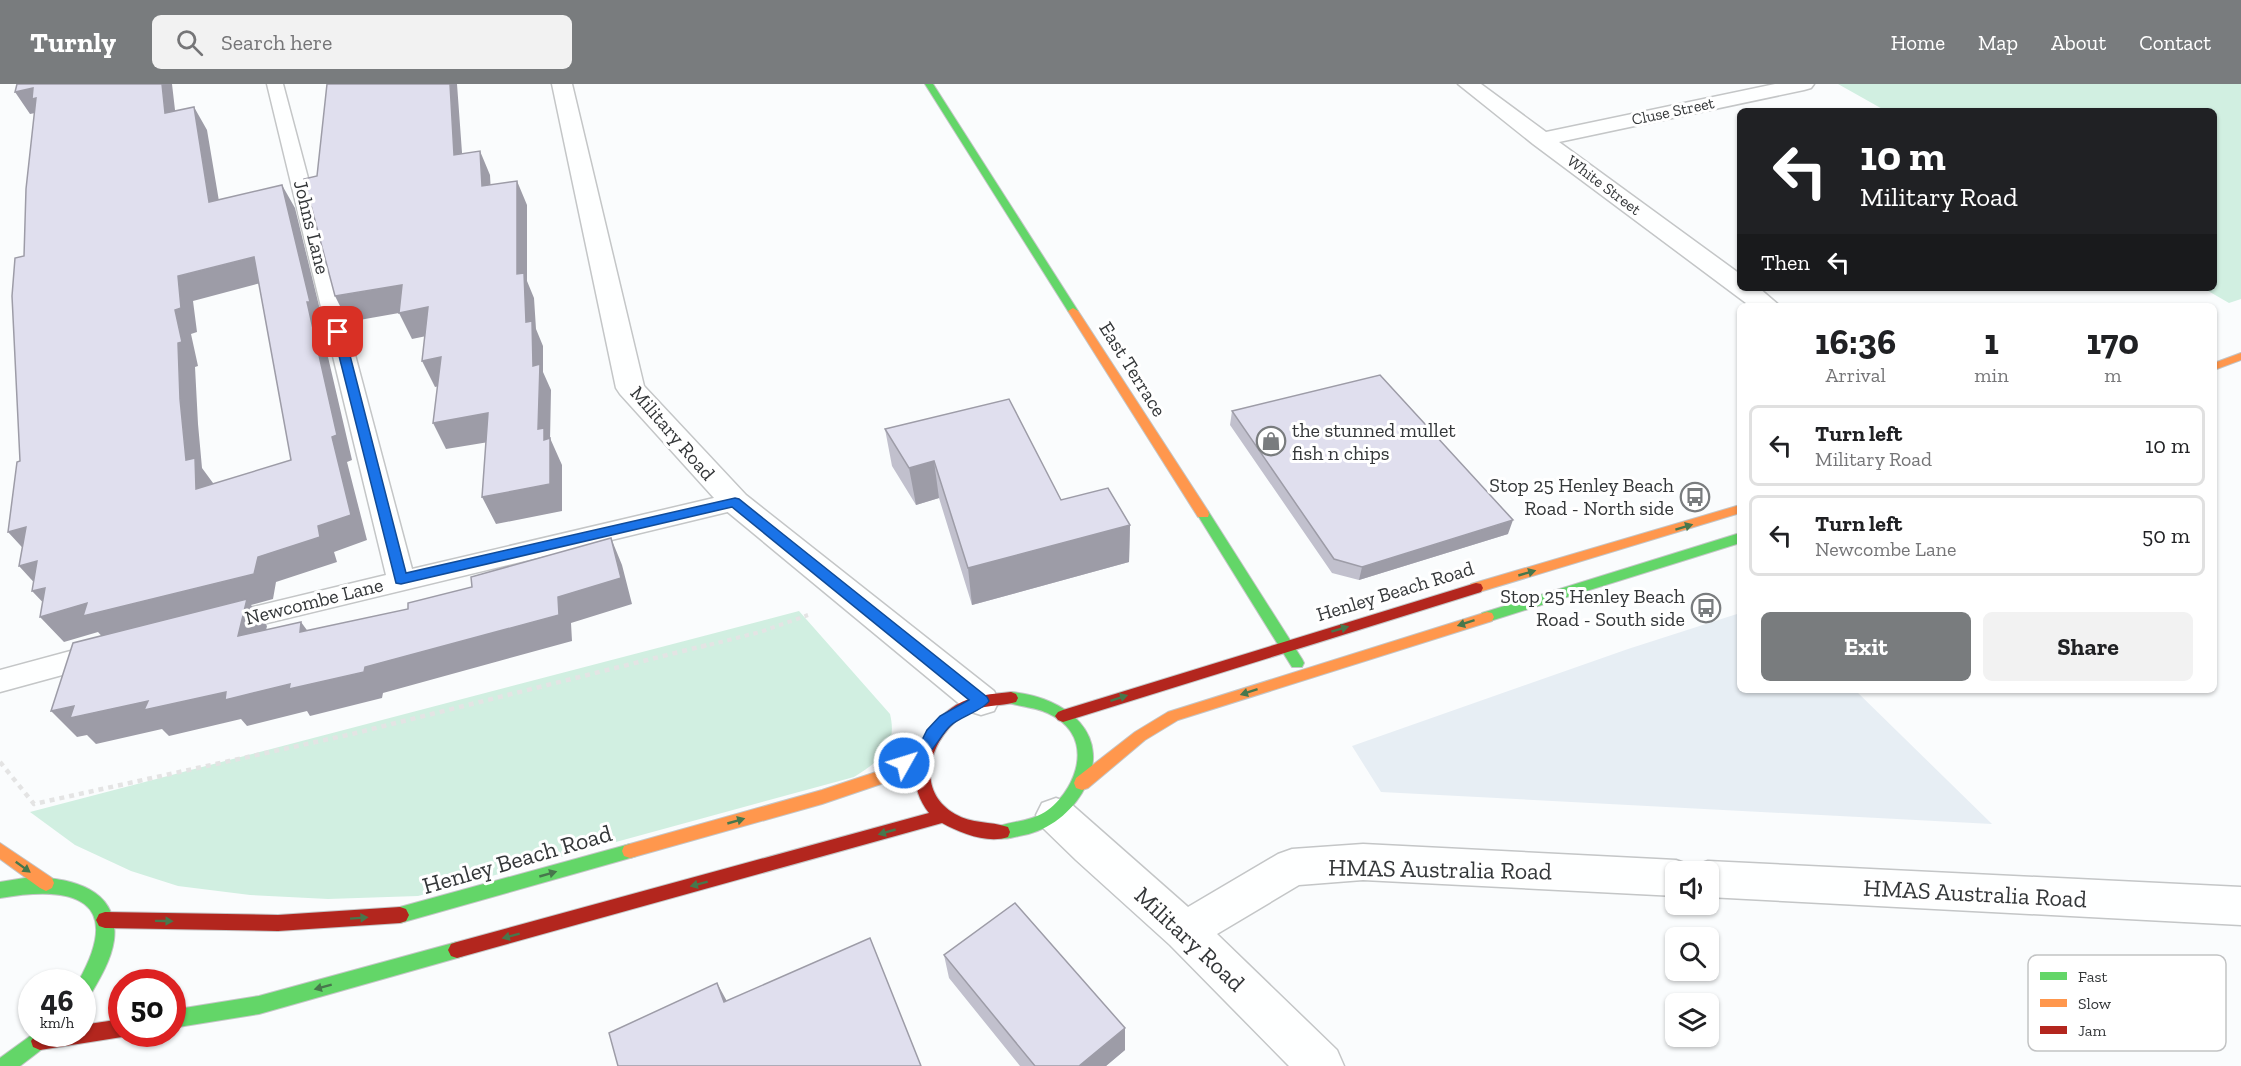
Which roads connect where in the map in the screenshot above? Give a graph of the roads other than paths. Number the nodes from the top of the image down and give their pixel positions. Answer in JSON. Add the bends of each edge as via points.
{"nodes":[{"id":1,"x":275,"y":84,"type":"edge"},
{"id":2,"x":562,"y":84,"type":"edge"},
{"id":3,"x":929,"y":84,"type":"edge"},
{"id":4,"x":1468,"y":84,"type":"edge"},
{"id":5,"x":1804,"y":84,"type":"edge"},
{"id":6,"x":1541,"y":139,"type":"junction"},
{"id":7,"x":1737,"y":284,"type":"edge"},
{"id":8,"x":1746,"y":291,"type":"edge"},
{"id":9,"x":1763,"y":303,"type":"edge"},
{"id":10,"x":2241,"y":356,"type":"edge"},
{"id":11,"x":2217,"y":366,"type":"edge"},
{"id":12,"x":735,"y":502,"type":"junction"},
{"id":13,"x":1737,"y":511,"type":"edge"},
{"id":14,"x":1737,"y":539,"type":"edge"},
{"id":15,"x":401,"y":579,"type":"junction"},
{"id":16,"x":194,"y":631,"type":"edge"},
{"id":17,"x":1284,"y":645,"type":"junction"},
{"id":18,"x":125,"y":648,"type":"edge"},
{"id":19,"x":1304,"y":675,"type":"junction"},
{"id":20,"x":0,"y":681,"type":"edge"},
{"id":21,"x":981,"y":701,"type":"junction"},
{"id":22,"x":1064,"y":716,"type":"junction"},
{"id":23,"x":924,"y":751,"type":"junction"},
{"id":24,"x":1082,"y":783,"type":"junction"},
{"id":25,"x":1056,"y":815,"type":"junction"},
{"id":26,"x":943,"y":816,"type":"junction"},
{"id":27,"x":0,"y":850,"type":"edge"},
{"id":28,"x":1665,"y":877,"type":"edge"},
{"id":29,"x":1719,"y":880,"type":"edge"},
{"id":30,"x":46,"y":883,"type":"junction"},
{"id":31,"x":0,"y":890,"type":"edge"},
{"id":32,"x":2241,"y":906,"type":"edge"},
{"id":33,"x":105,"y":920,"type":"junction"},
{"id":34,"x":1185,"y":931,"type":"junction"},
{"id":35,"x":96,"y":970,"type":"edge"},
{"id":36,"x":186,"y":1017,"type":"edge"},
{"id":37,"x":31,"y":1047,"type":"edge"},
{"id":38,"x":5,"y":1066,"type":"edge"},
{"id":39,"x":1321,"y":1066,"type":"edge"}],
"edges":[{"from":1,"to":15,"type":"lane","name":"Johns Lane"},
{"from":2,"to":12,"type":"street","name":"Military Road","via":[[630,388]]},
{"from":3,"to":17,"type":"main road","name":"East Terrace"},
{"from":4,"to":6,"type":"street","name":"White Street"},
{"from":5,"to":6,"type":"street","name":"Cluse Street"},
{"from":6,"to":7,"type":"street","name":"White Street"},
{"from":8,"to":9,"type":"street","name":"White Street"},
{"from":10,"to":11,"type":"main road"},
{"from":12,"to":15,"type":"lane","name":"Newcombe Lane"},
{"from":12,"to":21,"type":"street","name":"Military Road"},
{"from":17,"to":13,"type":"main road","name":"Henley Beach Road","one_way":true},
{"from":14,"to":19,"type":"main road","one_way":true},
{"from":15,"to":16,"type":"lane","name":"Newcombe Lane"},
{"from":17,"to":19,"type":"main road","name":"East Terrace"},
{"from":22,"to":17,"type":"main road","name":"Henley Beach Road","one_way":true},
{"from":18,"to":20,"type":"lane"},
{"from":19,"to":24,"type":"main road","one_way":true,"via":[[1173,716],[1140,736]]},
{"from":21,"to":22,"type":"main road","via":[[1011,698],[1040,702]]},
{"from":21,"to":23,"type":"main road","via":[[946,720],[932,734]]},
{"from":22,"to":24,"type":"main road","via":[[1077,729],[1084,746]]},
{"from":23,"to":26,"type":"main road","via":[[921,764],[925,792]]},
{"from":33,"to":23,"type":"main road","name":"Henley Beach Road","one_way":true,"via":[[278,923],[401,915],[822,796],[884,776]]},
{"from":24,"to":25,"type":"main road"},
{"from":25,"to":26,"type":"main road","via":[[1011,833],[986,833]]},
{"from":25,"to":34,"type":"street","name":"Military Road"},
{"from":26,"to":36,"type":"main road","one_way":true,"via":[[259,1005]]},
{"from":27,"to":30,"type":"main road","one_way":true},
{"from":28,"to":34,"type":"street","name":"HMAS Australia Road","via":[[1363,862],[1292,867]]},
{"from":29,"to":32,"type":"street","name":"HMAS Australia Road"},
{"from":30,"to":31,"type":"main road"},
{"from":30,"to":33,"type":"main road","via":[[74,888],[94,900]]},
{"from":33,"to":35,"type":"main road","via":[[105,947]]},
{"from":34,"to":39,"type":"street","name":"Military Road"},
{"from":37,"to":38,"type":"main road"}]}
